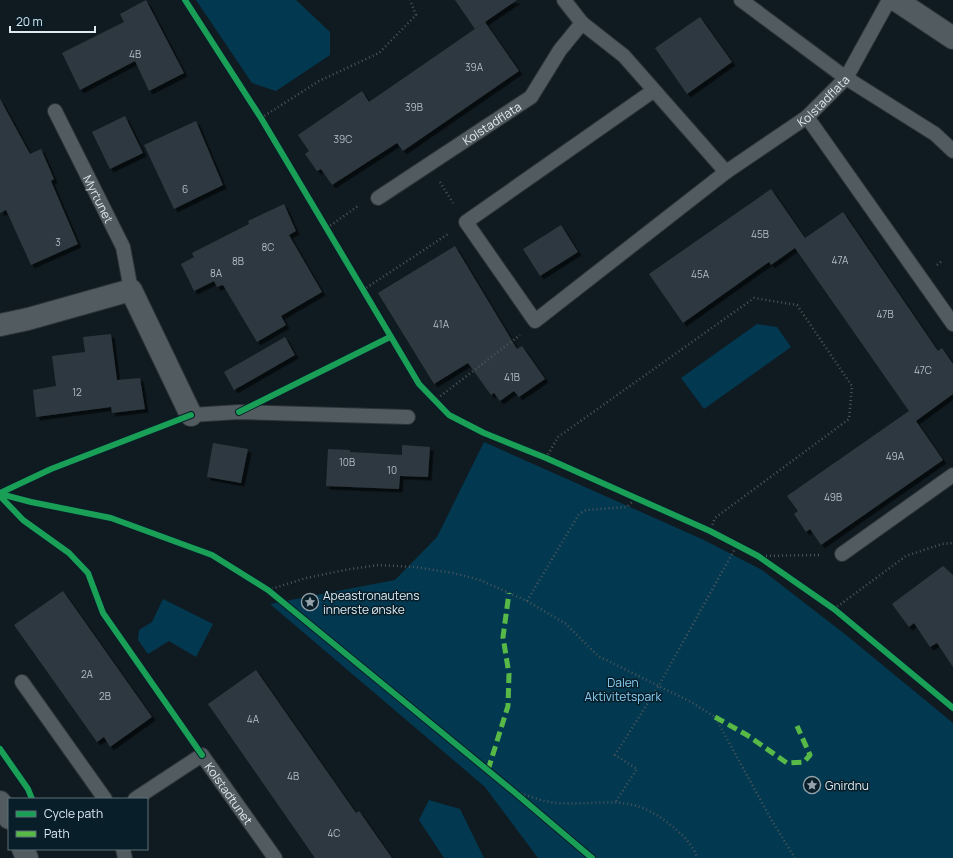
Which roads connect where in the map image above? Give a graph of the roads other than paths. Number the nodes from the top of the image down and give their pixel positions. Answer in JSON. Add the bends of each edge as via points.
{"nodes":[{"id":1,"x":564,"y":0,"type":"edge"},
{"id":2,"x":741,"y":0,"type":"edge"},
{"id":3,"x":889,"y":0,"type":"edge"},
{"id":4,"x":896,"y":0,"type":"edge"},
{"id":5,"x":582,"y":23,"type":"junction"},
{"id":6,"x":953,"y":38,"type":"edge"},
{"id":7,"x":846,"y":78,"type":"junction"},
{"id":8,"x":653,"y":91,"type":"junction"},
{"id":9,"x":55,"y":111,"type":"dead end"},
{"id":10,"x":807,"y":117,"type":"junction"},
{"id":11,"x":953,"y":151,"type":"edge"},
{"id":12,"x":726,"y":172,"type":"junction"},
{"id":13,"x":378,"y":198,"type":"road end"},
{"id":14,"x":131,"y":290,"type":"junction"},
{"id":15,"x":953,"y":324,"type":"edge"},
{"id":16,"x":0,"y":325,"type":"edge"},
{"id":17,"x":191,"y":416,"type":"joint"},
{"id":18,"x":408,"y":417,"type":"dead end"},
{"id":19,"x":953,"y":475,"type":"edge"},
{"id":20,"x":842,"y":554,"type":"road end"},
{"id":21,"x":22,"y":682,"type":"dead end"},
{"id":22,"x":104,"y":798,"type":"edge"},
{"id":23,"x":137,"y":798,"type":"edge"},
{"id":24,"x":0,"y":802,"type":"edge"},
{"id":25,"x":8,"y":816,"type":"edge"},
{"id":26,"x":275,"y":858,"type":"edge"}],
"edges":[{"from":1,"to":5,"type":"lane"},
{"from":2,"to":7,"type":"lane"},
{"from":3,"to":7,"type":"lane","name":"Kolstadflata"},
{"from":4,"to":6,"type":"street"},
{"from":5,"to":8,"type":"lane","via":[[624,56]]},
{"from":5,"to":13,"type":"lane","name":"Kolstadflata","via":[[560,50],[531,97]]},
{"from":7,"to":10,"type":"lane","name":"Kolstadflata"},
{"from":7,"to":11,"type":"lane","via":[[935,134]]},
{"from":8,"to":12,"type":"lane"},
{"from":8,"to":12,"type":"lane","name":"Kolstadflata","via":[[466,222],[535,321]]},
{"from":9,"to":14,"type":"lane","name":"Myrtunet","via":[[123,247]]},
{"from":10,"to":12,"type":"lane","name":"Kolstadflata"},
{"from":10,"to":15,"type":"lane"},
{"from":14,"to":16,"type":"street"},
{"from":14,"to":17,"type":"street","name":"Myrtunet"},
{"from":17,"to":18,"type":"lane","via":[[239,412]]},
{"from":19,"to":20,"type":"lane"},
{"from":21,"to":22,"type":"lane"},
{"from":23,"to":26,"type":"lane","name":"Kolstadtunet","via":[[202,755]]},
{"from":24,"to":25,"type":"street"}]}
